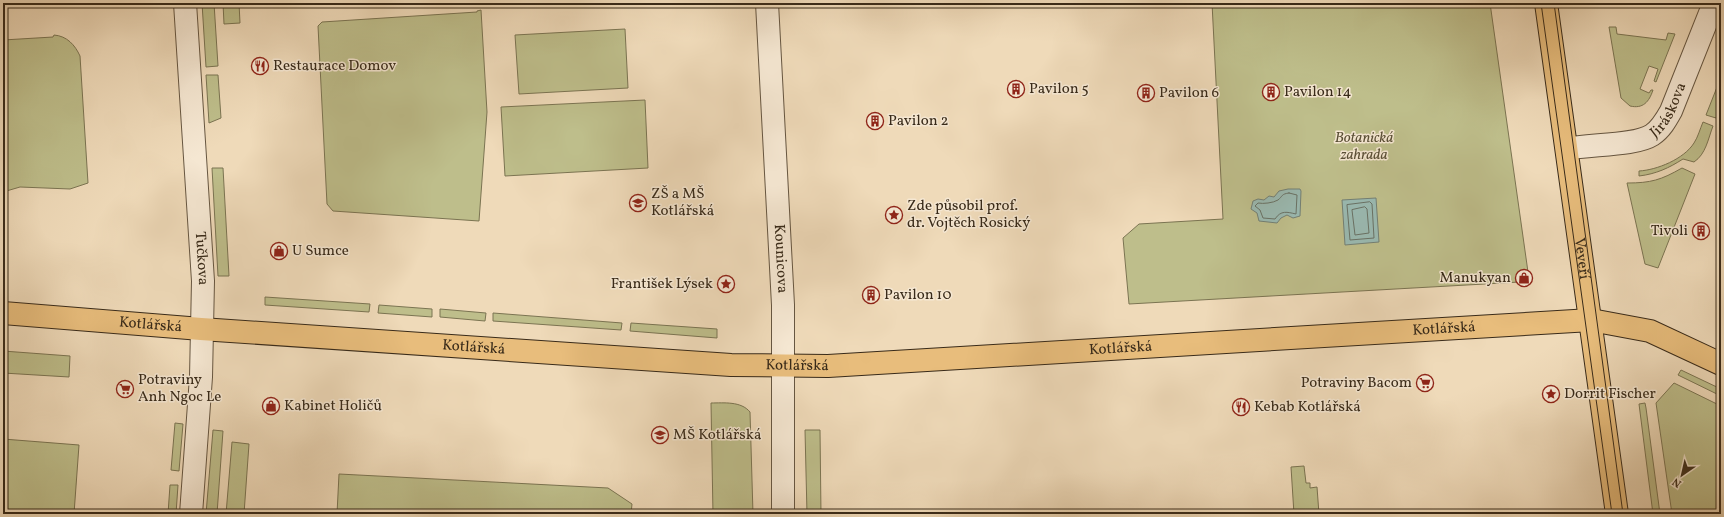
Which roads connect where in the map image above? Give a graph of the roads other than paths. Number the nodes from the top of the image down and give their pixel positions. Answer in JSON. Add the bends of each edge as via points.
{"nodes":[{"id":1,"x":186,"y":3,"type":"edge"},
{"id":2,"x":767,"y":3,"type":"edge"},
{"id":3,"x":1546,"y":3,"type":"edge"},
{"id":4,"x":1714,"y":3,"type":"edge"},
{"id":5,"x":1567,"y":150,"type":"junction"},
{"id":6,"x":3,"y":312,"type":"edge"},
{"id":7,"x":1591,"y":320,"type":"junction"},
{"id":8,"x":201,"y":329,"type":"junction"},
{"id":9,"x":1721,"y":364,"type":"edge"},
{"id":10,"x":783,"y":366,"type":"junction"},
{"id":11,"x":191,"y":514,"type":"edge"},
{"id":12,"x":783,"y":514,"type":"edge"},
{"id":13,"x":1618,"y":514,"type":"edge"}],
"edges":[{"from":1,"to":8,"type":"street","name":"Tučkova","via":[[203,281]]},
{"from":2,"to":10,"type":"street","name":"Kounicova","via":[[783,305]]},
{"from":3,"to":5,"type":"main road","name":"Veveří"},
{"from":4,"to":5,"type":"street","name":"Jiráskova","via":[[1671,111],[1657,131],[1642,139]]},
{"from":5,"to":7,"type":"main road","name":"Veveří"},
{"from":6,"to":8,"type":"main road","name":"Kotlářská"},
{"from":7,"to":9,"type":"main road","name":"Kotlářská","via":[[1650,331]]},
{"from":7,"to":10,"type":"main road","name":"Kotlářská","via":[[828,366]]},
{"from":7,"to":13,"type":"main road","name":"Veveří"},
{"from":8,"to":10,"type":"main road","name":"Kotlářská","via":[[731,365]]},
{"from":8,"to":11,"type":"street","name":"Tučkova","via":[[201,377]]},
{"from":10,"to":12,"type":"street","name":"Kounicova"}]}
